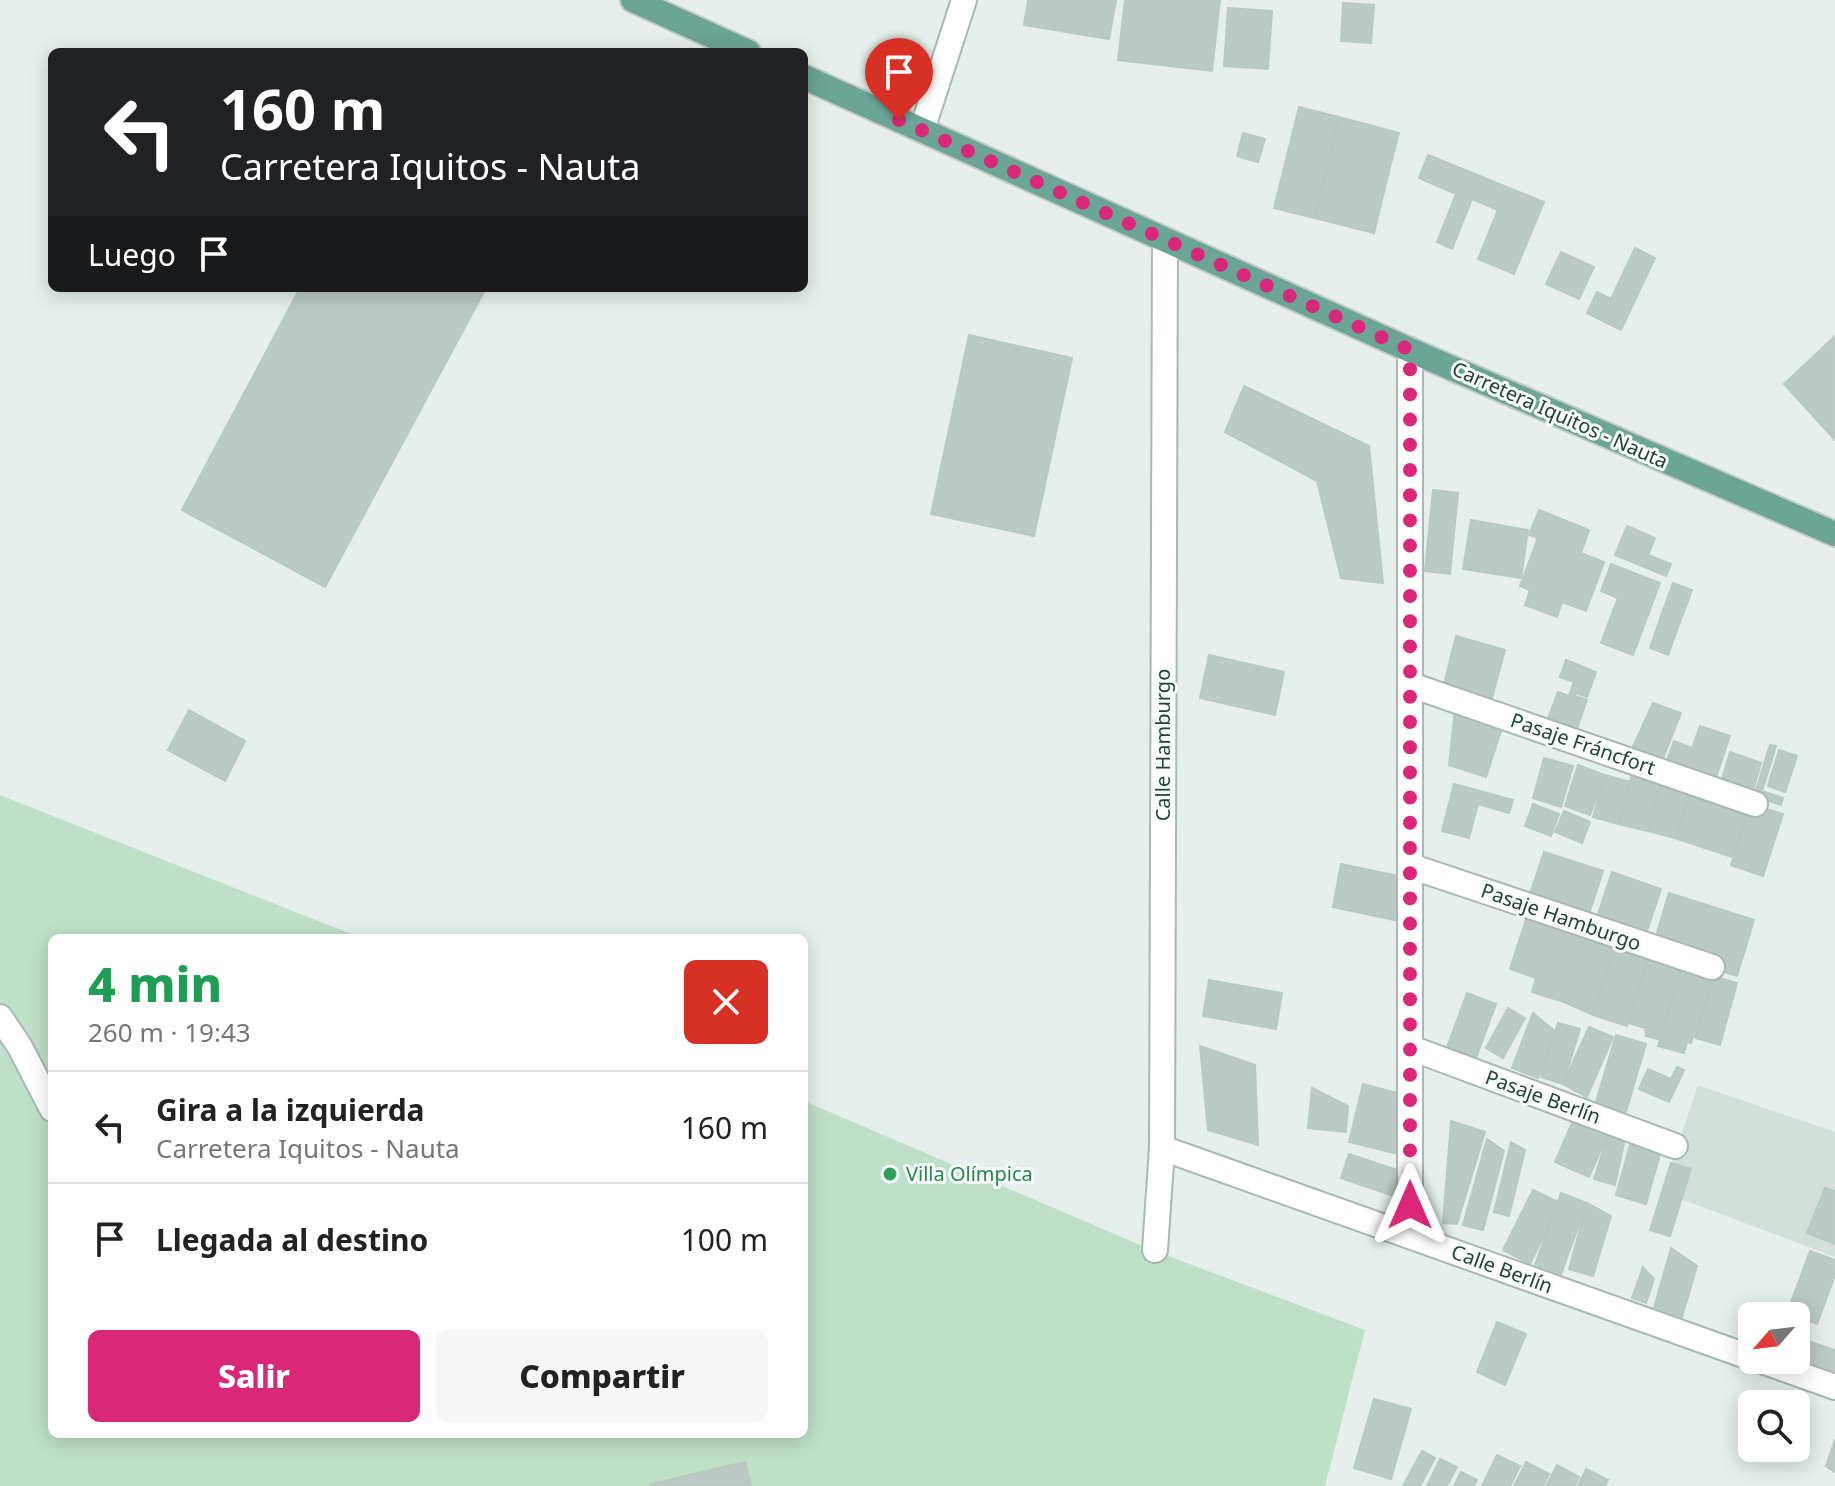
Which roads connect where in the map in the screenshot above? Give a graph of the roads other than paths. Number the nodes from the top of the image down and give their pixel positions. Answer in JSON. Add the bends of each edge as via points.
{"nodes":[{"id":1,"x":633,"y":0,"type":"edge"},
{"id":2,"x":964,"y":0,"type":"edge"},
{"id":3,"x":739,"y":48,"type":"edge"},
{"id":4,"x":808,"y":79,"type":"edge"},
{"id":5,"x":922,"y":130,"type":"junction"},
{"id":6,"x":1165,"y":240,"type":"junction"},
{"id":7,"x":1410,"y":350,"type":"junction"},
{"id":8,"x":1835,"y":534,"type":"edge"},
{"id":9,"x":1411,"y":685,"type":"junction"},
{"id":10,"x":1755,"y":804,"type":"dead end"},
{"id":11,"x":1410,"y":866,"type":"junction"},
{"id":12,"x":1712,"y":967,"type":"dead end"},
{"id":13,"x":0,"y":1017,"type":"edge"},
{"id":14,"x":1411,"y":1048,"type":"junction"},
{"id":15,"x":48,"y":1101,"type":"edge"},
{"id":16,"x":1675,"y":1146,"type":"dead end"},
{"id":17,"x":1162,"y":1148,"type":"junction"},
{"id":18,"x":1410,"y":1236,"type":"junction"},
{"id":19,"x":1155,"y":1250,"type":"dead end"},
{"id":20,"x":1738,"y":1353,"type":"edge"},
{"id":21,"x":1798,"y":1374,"type":"edge"},
{"id":22,"x":1835,"y":1387,"type":"edge"}],
"edges":[{"from":1,"to":3,"type":"main road"},
{"from":2,"to":5,"type":"street"},
{"from":4,"to":5,"type":"main road","name":"Carretera Iquitos - Nauta"},
{"from":5,"to":6,"type":"main road","name":"Carretera Iquitos - Nauta"},
{"from":6,"to":7,"type":"main road","name":"Carretera Iquitos - Nauta"},
{"from":6,"to":17,"type":"street","name":"Calle Hamburgo"},
{"from":7,"to":8,"type":"main road","name":"Carretera Iquitos - Nauta"},
{"from":7,"to":9,"type":"street"},
{"from":9,"to":10,"type":"street","name":"Pasaje Fráncfort"},
{"from":9,"to":11,"type":"street"},
{"from":11,"to":12,"type":"street","name":"Pasaje Hamburgo"},
{"from":11,"to":14,"type":"street"},
{"from":13,"to":15,"type":"street"},
{"from":14,"to":16,"type":"street","name":"Pasaje Berlín"},
{"from":14,"to":18,"type":"street"},
{"from":17,"to":18,"type":"street","name":"Calle Berlín"},
{"from":17,"to":19,"type":"street","name":"Calle Hamburgo"},
{"from":18,"to":20,"type":"street","name":"Calle Berlín"},
{"from":21,"to":22,"type":"street"}]}
